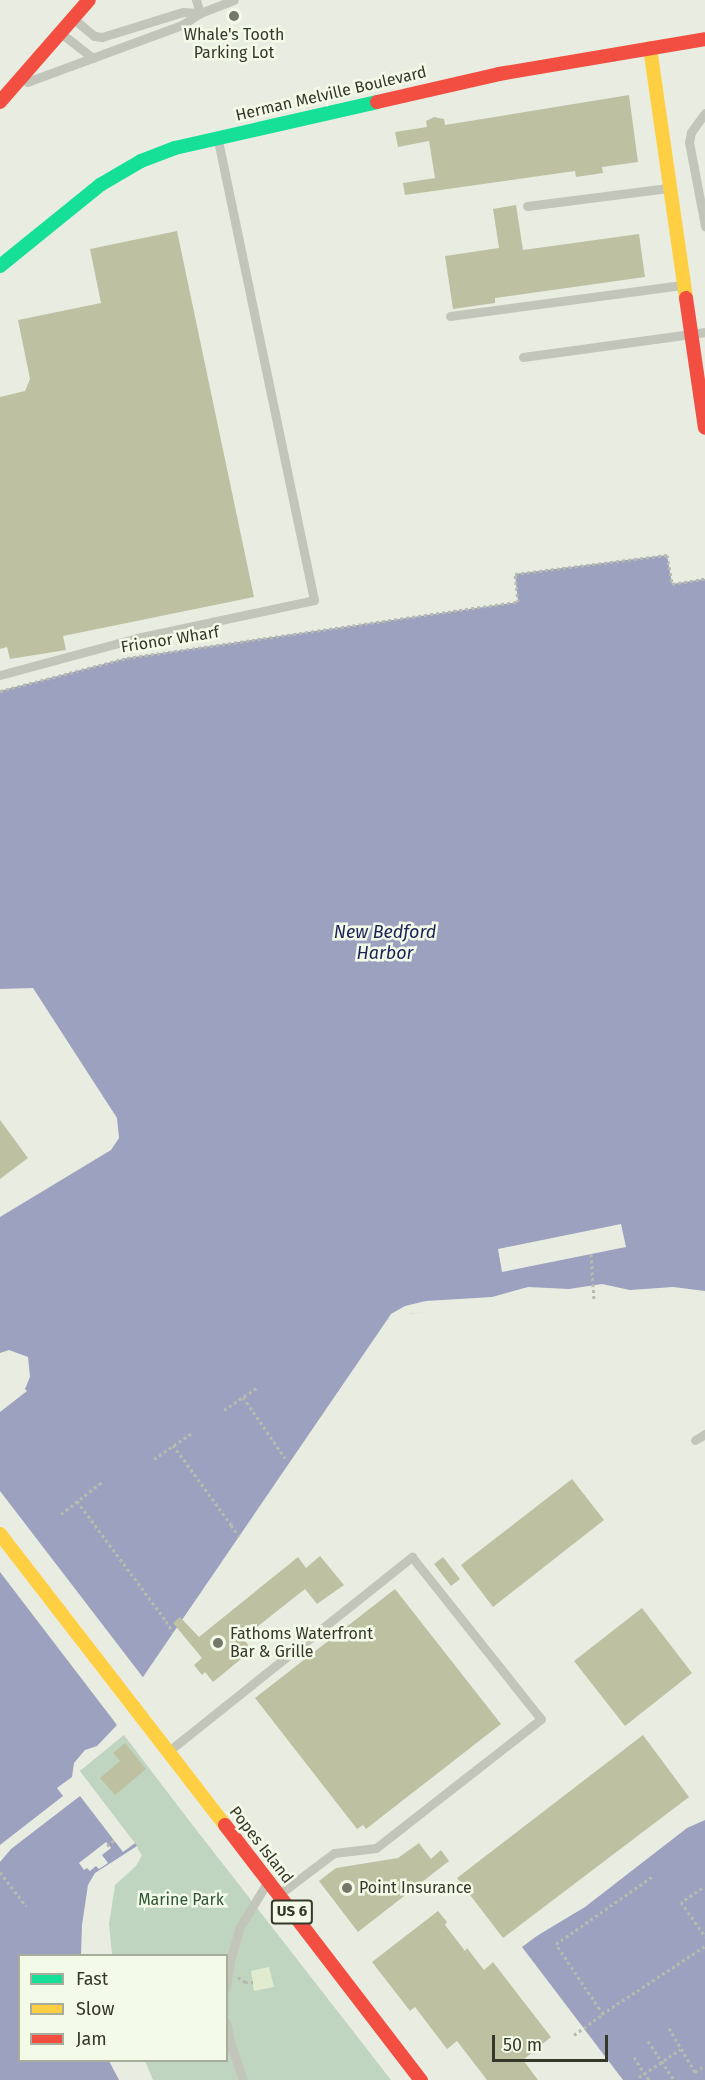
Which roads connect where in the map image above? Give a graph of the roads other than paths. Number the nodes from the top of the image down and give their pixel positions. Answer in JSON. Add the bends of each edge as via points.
{"nodes":[{"id":1,"x":89,"y":0,"type":"edge"},
{"id":2,"x":196,"y":0,"type":"edge"},
{"id":3,"x":234,"y":0,"type":"edge"},
{"id":4,"x":200,"y":13,"type":"junction"},
{"id":5,"x":73,"y":18,"type":"junction"},
{"id":6,"x":60,"y":33,"type":"junction"},
{"id":7,"x":705,"y":39,"type":"edge"},
{"id":8,"x":650,"y":48,"type":"junction"},
{"id":9,"x":93,"y":58,"type":"junction"},
{"id":10,"x":14,"y":87,"type":"junction"},
{"id":11,"x":0,"y":102,"type":"edge"},
{"id":12,"x":705,"y":113,"type":"edge"},
{"id":13,"x":217,"y":137,"type":"junction"},
{"id":14,"x":670,"y":187,"type":"junction"},
{"id":15,"x":527,"y":206,"type":"dead end"},
{"id":16,"x":703,"y":210,"type":"edge"},
{"id":17,"x":705,"y":226,"type":"edge"},
{"id":18,"x":0,"y":266,"type":"edge"},
{"id":19,"x":684,"y":284,"type":"junction"},
{"id":20,"x":450,"y":316,"type":"dead end"},
{"id":21,"x":698,"y":332,"type":"edge"},
{"id":22,"x":523,"y":357,"type":"dead end"},
{"id":23,"x":705,"y":428,"type":"edge"},
{"id":24,"x":0,"y":675,"type":"edge"},
{"id":25,"x":705,"y":1434,"type":"edge"},
{"id":26,"x":695,"y":1440,"type":"dead end"},
{"id":27,"x":0,"y":1534,"type":"edge"},
{"id":28,"x":165,"y":1748,"type":"junction"},
{"id":29,"x":268,"y":1881,"type":"junction"},
{"id":30,"x":278,"y":1895,"type":"junction"},
{"id":31,"x":228,"y":1974,"type":"edge"},
{"id":32,"x":228,"y":2031,"type":"edge"},
{"id":33,"x":243,"y":2080,"type":"edge"},
{"id":34,"x":421,"y":2080,"type":"edge"}],
"edges":[{"from":1,"to":5,"type":"main road"},
{"from":2,"to":4,"type":"lane"},
{"from":3,"to":4,"type":"lane"},
{"from":4,"to":5,"type":"lane","via":[[183,12],[99,37]]},
{"from":4,"to":9,"type":"lane","via":[[182,25]]},
{"from":5,"to":6,"type":"main road"},
{"from":6,"to":9,"type":"lane"},
{"from":6,"to":10,"type":"main road"},
{"from":7,"to":8,"type":"main road","name":"Herman Melville Boulevard"},
{"from":8,"to":13,"type":"main road","name":"Herman Melville Boulevard","via":[[499,74]]},
{"from":8,"to":14,"type":"main road"},
{"from":9,"to":10,"type":"lane"},
{"from":10,"to":11,"type":"main road"},
{"from":12,"to":16,"type":"lane","via":[[689,137]]},
{"from":13,"to":18,"type":"main road","name":"Herman Melville Boulevard","via":[[164,152],[120,173]]},
{"from":13,"to":24,"type":"lane","via":[[314,600],[137,638]]},
{"from":14,"to":15,"type":"lane"},
{"from":14,"to":19,"type":"main road"},
{"from":16,"to":17,"type":"lane"},
{"from":19,"to":20,"type":"lane"},
{"from":19,"to":21,"type":"main road"},
{"from":21,"to":22,"type":"lane"},
{"from":21,"to":23,"type":"main road"},
{"from":25,"to":26,"type":"lane"},
{"from":27,"to":28,"type":"main road","number":"US 6"},
{"from":28,"to":29,"type":"main road","name":"Popes Island","number":"US 6"},
{"from":28,"to":30,"type":"lane","via":[[412,1557],[541,1719],[376,1848],[334,1853]]},
{"from":29,"to":30,"type":"main road","name":"Popes Island","number":"US 6"},
{"from":29,"to":31,"type":"lane","via":[[240,1927]]},
{"from":30,"to":34,"type":"main road","name":"Popes Island","number":"US 6"},
{"from":32,"to":33,"type":"lane"}]}
